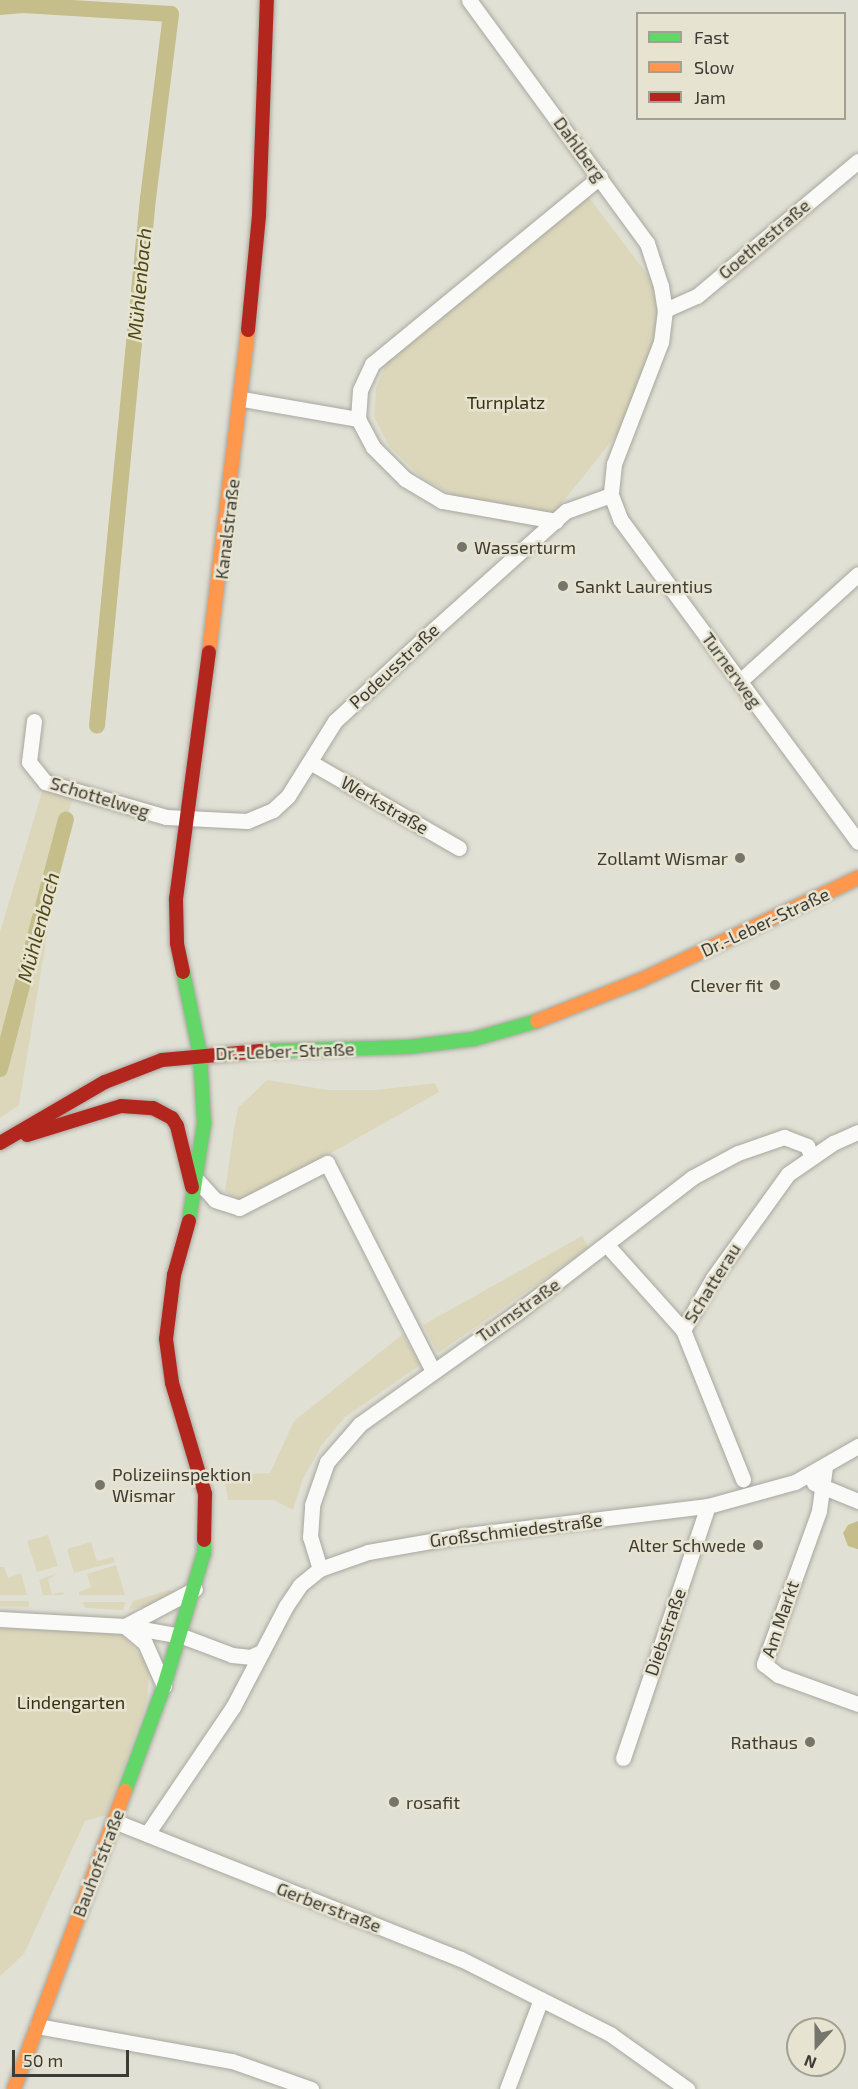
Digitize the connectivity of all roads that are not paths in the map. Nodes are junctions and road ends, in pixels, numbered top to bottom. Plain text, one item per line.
1 (267, 0) edge
2 (469, 0) edge
3 (858, 161) edge
4 (600, 177) junction
5 (665, 310) junction
6 (242, 399) junction
7 (358, 419) junction
8 (611, 495) junction
9 (556, 521) junction
10 (858, 574) edge
11 (740, 681) junction
12 (33, 721) dead end
13 (310, 762) junction
14 (187, 818) junction
15 (858, 842) edge
16 (459, 848) dead end
17 (858, 878) edge
18 (200, 1054) junction
19 (858, 1132) edge
20 (1, 1143) edge
21 (812, 1157) junction
22 (198, 1181) junction
23 (195, 1200) junction
24 (607, 1245) junction
25 (683, 1330) junction
26 (432, 1370) junction
27 (858, 1446) edge
28 (820, 1475) junction
29 (742, 1479) dead end
30 (856, 1500) edge
31 (708, 1506) junction
32 (819, 1511) junction
33 (320, 1569) junction
34 (195, 1589) junction
35 (0, 1619) edge
36 (125, 1626) junction
37 (182, 1636) junction
38 (261, 1653) junction
39 (164, 1686) junction
40 (858, 1704) edge
41 (623, 1758) dead end
42 (114, 1821) junction
43 (147, 1834) junction
44 (541, 1999) junction
45 (37, 2026) junction
46 (14, 2089) edge
47 (311, 2089) edge
48 (507, 2089) edge
49 (687, 2089) edge

1 - 6 street, Kanalstraße
2 - 4 street, Dahlberg
3 - 5 street, Goethestraße
4 - 5 street, Dahlberg
4 - 7 street
5 - 8 street
6 - 7 street
6 - 14 street, Kanalstraße
7 - 9 street
8 - 9 street, Podeusstraße
8 - 11 street, Turnerweg
9 - 13 street, Podeusstraße
10 - 11 street
11 - 15 street, Turnerweg
12 - 14 street, Schottelweg
13 - 14 street, Podeusstraße
13 - 16 street, Werkstraße
14 - 18 street, Kanalstraße
17 - 18 street, Dr.-Leber-Straße
18 - 20 street
18 - 22 street, Dr.-Leber-Straße
19 - 21 street, Schatterau
20 - 23 street
21 - 24 street, Turmstraße
21 - 25 street, Schatterau
22 - 23 street, Dr.-Leber-Straße
22 - 26 street
23 - 34 street, Dr.-Leber-Straße
24 - 25 street
24 - 26 street, Turmstraße
25 - 29 street, Schatterau
26 - 33 street, Turmstraße
27 - 28 street
28 - 30 street
28 - 31 street, Großschmiedestraße
28 - 32 street
30 - 32 street
31 - 33 street, Großschmiedestraße
31 - 41 street, Diebstraße
32 - 40 street, Am Markt
33 - 38 street, Großschmiedestraße
34 - 36 street
34 - 37 street, Dr.-Leber-Straße
35 - 36 street
36 - 37 street
36 - 39 street
37 - 38 street
37 - 39 street, Bauhofstraße
38 - 43 street, Bauhofstraße
39 - 42 street, Bauhofstraße
42 - 43 street, Gerberstraße
42 - 45 street, Bauhofstraße
43 - 44 street, Gerberstraße
44 - 48 street
44 - 49 street, Gerberstraße
45 - 46 street, Bauhofstraße
45 - 47 street

